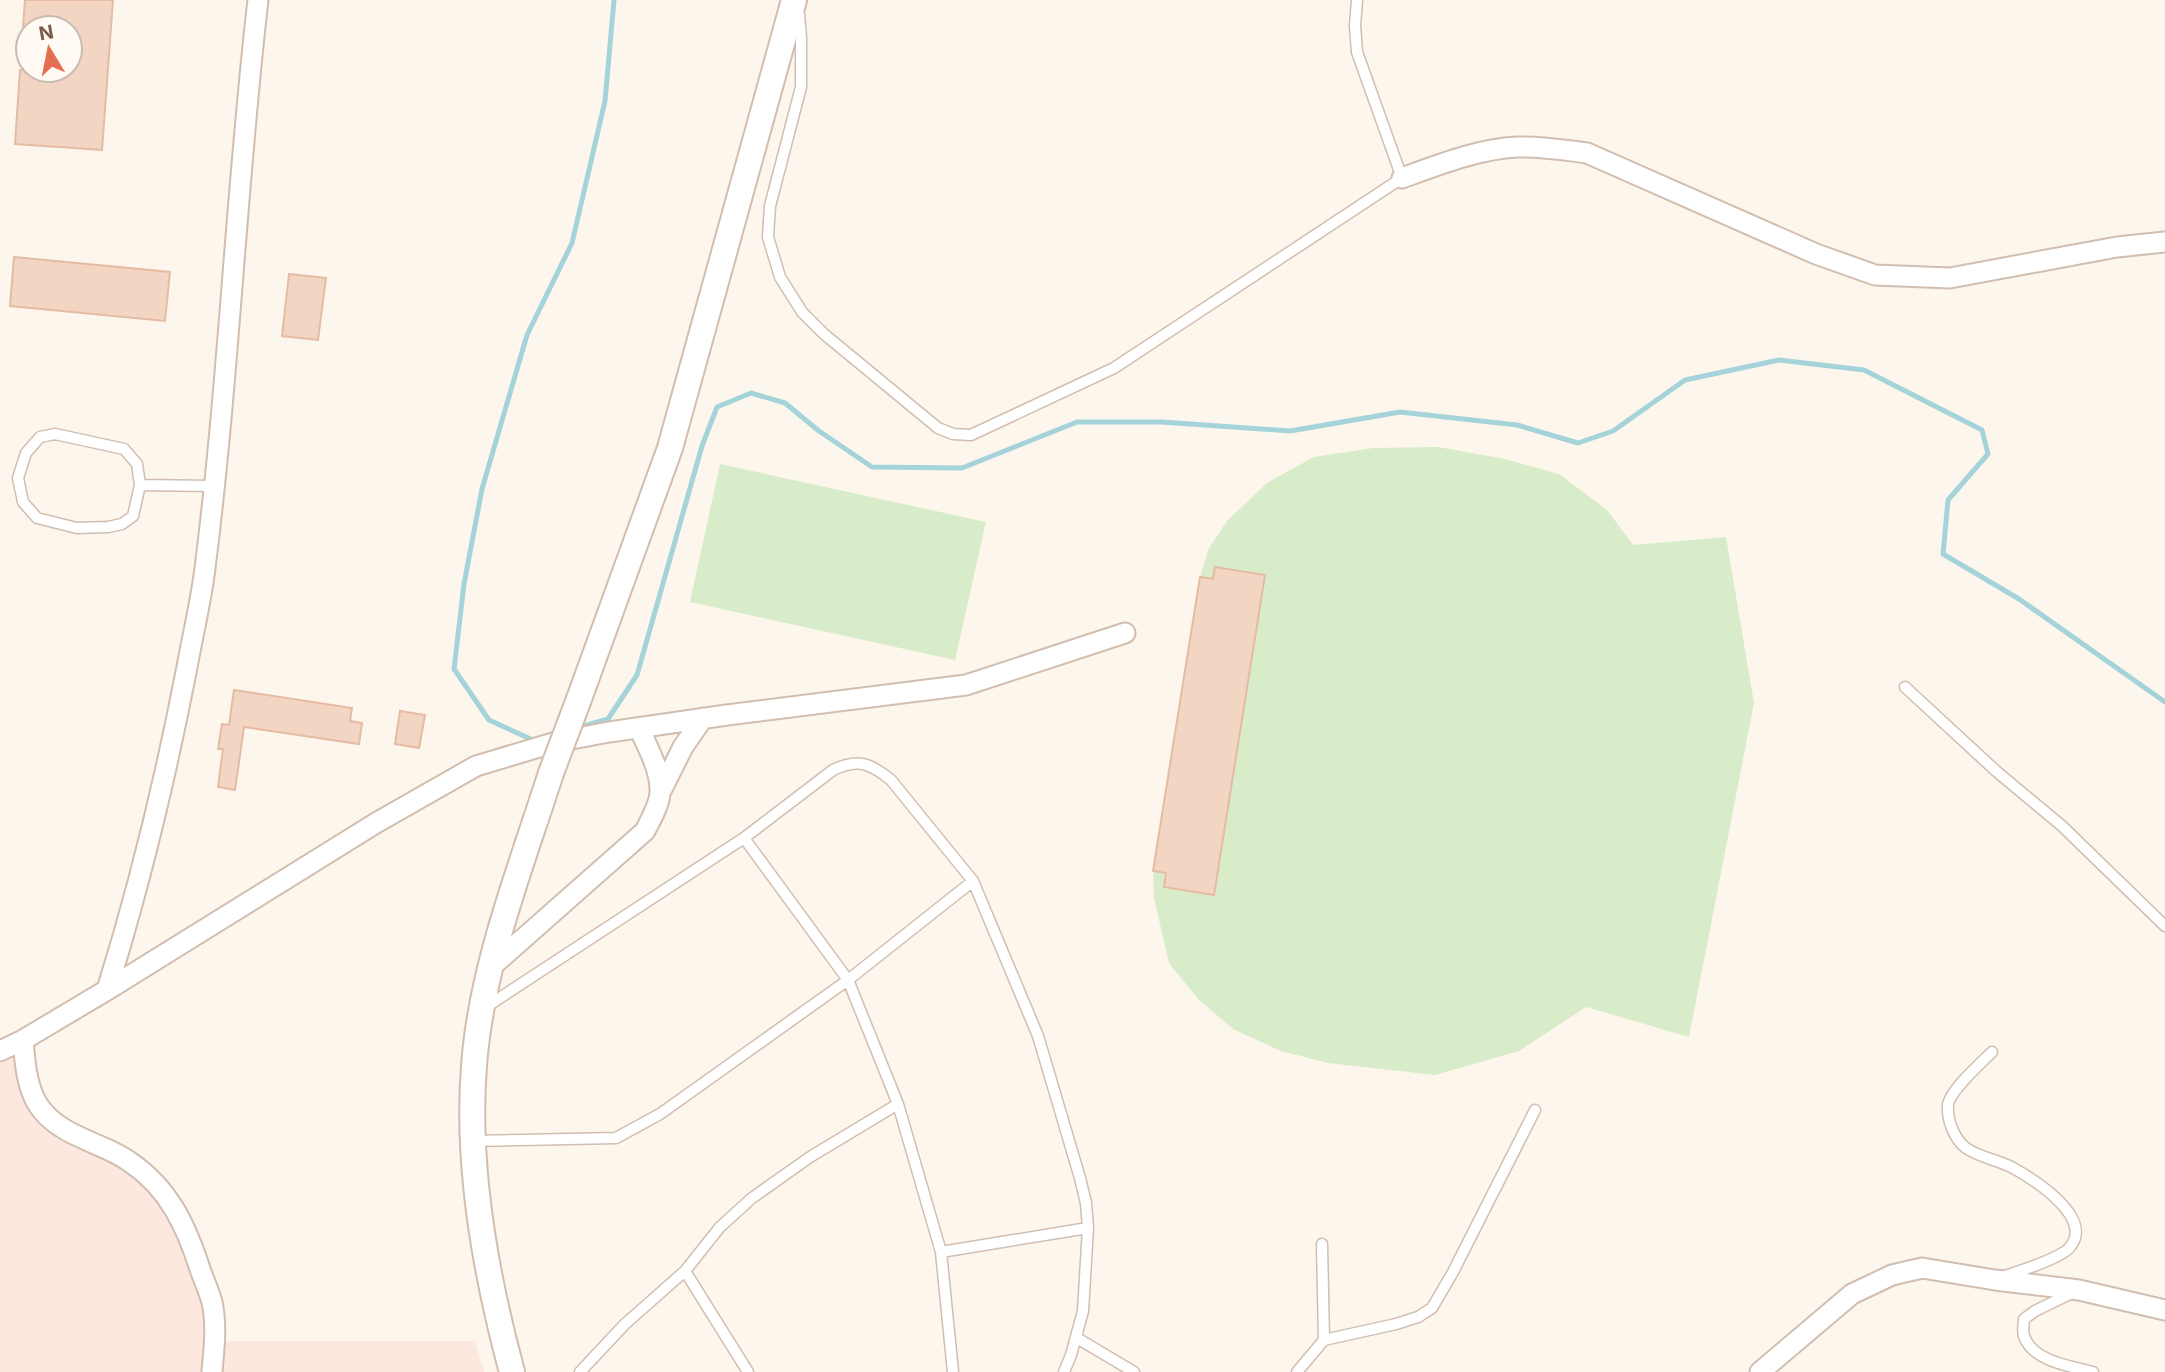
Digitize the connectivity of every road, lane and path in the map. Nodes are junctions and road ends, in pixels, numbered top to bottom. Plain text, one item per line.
1 (258, 0) edge
2 (795, 0) edge
3 (1357, 0) edge
4 (1402, 178) junction
5 (2165, 242) edge
6 (140, 485) junction
7 (213, 486) junction
8 (1125, 633) dead end
9 (1905, 687) dead end
10 (703, 718) junction
11 (639, 728) junction
12 (660, 794) junction
13 (744, 838) junction
14 (974, 881) junction
15 (2165, 926) edge
16 (491, 967) junction
17 (848, 981) junction
18 (107, 990) junction
19 (482, 1010) junction
20 (23, 1040) junction
21 (0, 1051) edge
22 (1992, 1052) dead end
23 (898, 1104) junction
24 (1535, 1110) dead end
25 (474, 1141) junction
26 (1088, 1228) junction
27 (1322, 1244) dead end
28 (941, 1252) junction
29 (685, 1271) junction
30 (1996, 1280) junction
31 (2079, 1290) junction
32 (2165, 1310) edge
33 (1077, 1338) junction
34 (1324, 1340) junction
35 (212, 1372) edge
36 (512, 1372) edge
37 (580, 1372) edge
38 (748, 1372) edge
39 (953, 1372) edge
40 (1064, 1372) edge
41 (1134, 1372) edge
42 (1297, 1372) edge
43 (1759, 1372) edge
44 (2093, 1372) edge

1 - 7 street
2 - 4 lane
2 - 16 street, bridge
3 - 4 lane
4 - 5 street
6 - 6 lane
6 - 7 lane
7 - 18 street
8 - 10 street
9 - 15 lane
10 - 11 street
10 - 12 street
11 - 12 street
11 - 18 street
12 - 16 street
13 - 14 lane
13 - 17 lane
13 - 19 lane
14 - 17 lane
14 - 26 lane
16 - 19 street
17 - 23 lane
17 - 25 lane
18 - 20 street
19 - 25 street
20 - 21 street
20 - 35 street
22 - 30 lane
23 - 28 lane
23 - 29 lane
24 - 34 lane
25 - 36 street
26 - 28 lane
26 - 33 lane
27 - 34 lane
28 - 39 lane
29 - 37 lane
29 - 38 lane
30 - 31 street
30 - 43 street
31 - 32 street
31 - 44 lane
33 - 40 lane
33 - 41 lane
34 - 42 lane

